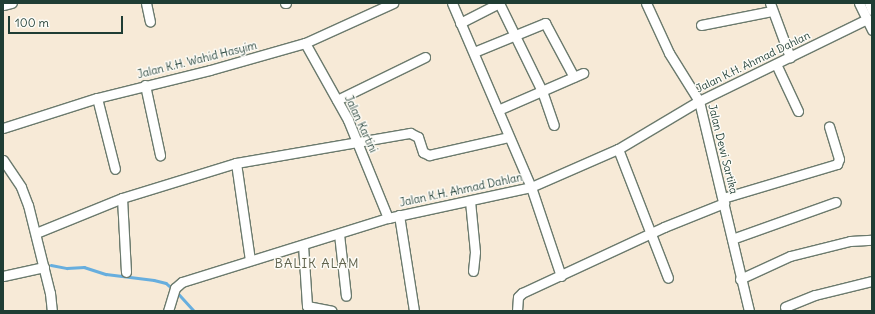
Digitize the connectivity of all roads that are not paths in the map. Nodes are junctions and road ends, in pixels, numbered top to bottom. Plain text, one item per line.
1 (12, 3) edge
2 (146, 3) edge
3 (393, 3) edge
4 (452, 3) edge
5 (499, 3) edge
6 (646, 3) edge
7 (860, 3) edge
8 (869, 3) edge
9 (3, 5) edge
10 (771, 7) edge
11 (872, 10) edge
12 (867, 19) junction
13 (150, 22) dead end
14 (460, 23) junction
15 (701, 25) dead end
16 (872, 30) edge
17 (514, 35) junction
18 (305, 43) junction
19 (474, 52) junction
20 (425, 57) dead end
21 (790, 57) junction
22 (776, 64) junction
23 (583, 73) dead end
24 (574, 77) junction
25 (145, 85) junction
26 (542, 91) junction
27 (97, 98) junction
28 (337, 100) junction
29 (700, 101) junction
30 (498, 110) junction
31 (798, 111) dead end
32 (554, 124) dead end
33 (829, 127) dead end
34 (3, 128) edge
35 (508, 137) junction
36 (356, 141) junction
37 (618, 149) junction
38 (160, 155) dead end
39 (3, 160) edge
40 (236, 163) junction
41 (115, 169) dead end
42 (531, 187) junction
43 (122, 198) junction
44 (470, 201) junction
45 (724, 201) junction
46 (836, 202) dead end
47 (399, 215) junction
48 (388, 218) junction
49 (36, 233) junction
50 (652, 233) junction
51 (339, 234) junction
52 (732, 239) junction
53 (872, 240) edge
54 (303, 245) junction
55 (250, 260) junction
56 (44, 267) junction
57 (473, 270) dead end
58 (126, 272) dead end
59 (3, 276) edge
60 (561, 276) junction
61 (668, 278) dead end
62 (740, 279) junction
63 (872, 281) edge
64 (346, 296) dead end
65 (785, 307) dead end
66 (307, 309) edge
67 (52, 311) edge
68 (168, 311) edge
69 (332, 311) edge
70 (414, 311) edge
71 (517, 311) edge
72 (749, 311) edge

1 - 9 street
2 - 13 street
3 - 18 street, Jalan K.H. Wahid Hasyim
4 - 14 street
5 - 14 street
5 - 17 street
6 - 29 street, Jalan Dewi Sartika
7 - 12 street
8 - 11 street
10 - 15 street
10 - 21 street
12 - 16 street
12 - 21 street, Jalan K.H. Ahmad Dahlan
14 - 19 street
17 - 19 street
17 - 24 street
17 - 26 street
18 - 25 street, Jalan K.H. Wahid Hasyim
18 - 28 street, Jalan Kartini
19 - 30 street
20 - 28 street
21 - 22 street, Jalan K.H. Ahmad Dahlan
22 - 29 street, Jalan K.H. Ahmad Dahlan
22 - 31 street
23 - 24 street
24 - 26 street
25 - 27 street, Jalan K.H. Wahid Hasyim
25 - 38 street
26 - 30 street
26 - 32 street
27 - 34 street, Jalan K.H. Wahid Hasyim
27 - 41 street
28 - 36 street, Jalan Kartini
29 - 37 street, Jalan K.H. Ahmad Dahlan
29 - 45 street, Jalan Dewi Sartika
30 - 35 street
33 - 45 street
35 - 36 street
35 - 42 street
36 - 40 street
36 - 48 street, Jalan Kartini
37 - 42 street, Jalan K.H. Ahmad Dahlan
37 - 50 street
39 - 49 street
40 - 43 street
40 - 55 street
42 - 44 street, Jalan K.H. Ahmad Dahlan
42 - 60 street
43 - 49 street
43 - 58 street
44 - 47 street, Jalan K.H. Ahmad Dahlan
44 - 57 street
45 - 50 street
45 - 52 street, Jalan Dewi Sartika
46 - 52 street
47 - 48 street, Jalan K.H. Ahmad Dahlan
47 - 70 street
48 - 51 street, Jalan K.H. Ahmad Dahlan
49 - 56 street
50 - 60 street
50 - 61 street
51 - 54 street, Jalan K.H. Ahmad Dahlan
51 - 64 street
52 - 62 street, Jalan Dewi Sartika
53 - 62 street
54 - 55 street, Jalan K.H. Ahmad Dahlan
54 - 66 street
55 - 68 street, Jalan K.H. Ahmad Dahlan
56 - 59 street
56 - 67 street
60 - 71 street
62 - 72 street, Jalan Dewi Sartika
63 - 65 street
66 - 69 street

